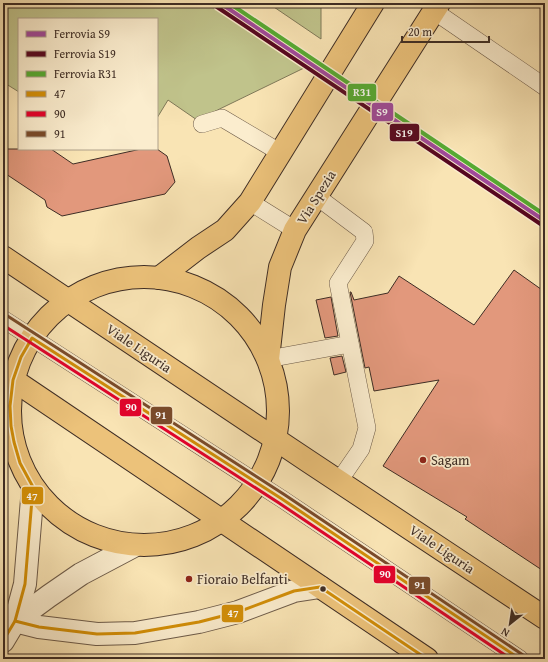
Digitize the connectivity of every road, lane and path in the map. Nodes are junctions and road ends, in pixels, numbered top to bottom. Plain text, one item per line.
1 (373, 3) edge
2 (436, 7) edge
3 (545, 87) edge
4 (202, 124) dead end
5 (280, 153) junction
6 (316, 196) junction
7 (250, 202) junction
8 (295, 230) junction
9 (3, 256) edge
10 (159, 278) junction
11 (69, 300) junction
12 (3, 319) edge
13 (32, 338) junction
14 (350, 344) junction
15 (268, 359) junction
16 (8, 377) edge
17 (276, 439) junction
18 (340, 481) junction
19 (258, 483) junction
20 (33, 487) junction
21 (222, 521) junction
22 (134, 546) junction
23 (320, 586) junction
24 (545, 618) edge
25 (16, 621) junction
26 (3, 641) edge
27 (427, 659) edge
28 (520, 659) edge

1 - 5 main road
2 - 3 lane
2 - 6 main road, Via Spezia
4 - 5 lane
5 - 7 main road
6 - 8 main road, Via Spezia
6 - 14 lane
7 - 8 lane, Via Spezia
7 - 10 main road
8 - 15 main road
9 - 11 main road, Viale Liguria
10 - 11 main road
10 - 15 main road
11 - 13 main road
11 - 17 main road, Viale Liguria
12 - 13 lane
13 - 16 main road
13 - 19 lane
14 - 15 lane
14 - 18 lane
15 - 17 main road
16 - 20 main road
16 - 21 main road
17 - 18 main road, Viale Liguria
17 - 19 main road
18 - 24 main road, Viale Liguria
19 - 21 main road
19 - 28 lane
20 - 22 main road
20 - 25 street
21 - 22 main road
21 - 23 main road
22 - 25 street
23 - 25 street
23 - 27 main road
25 - 26 street

